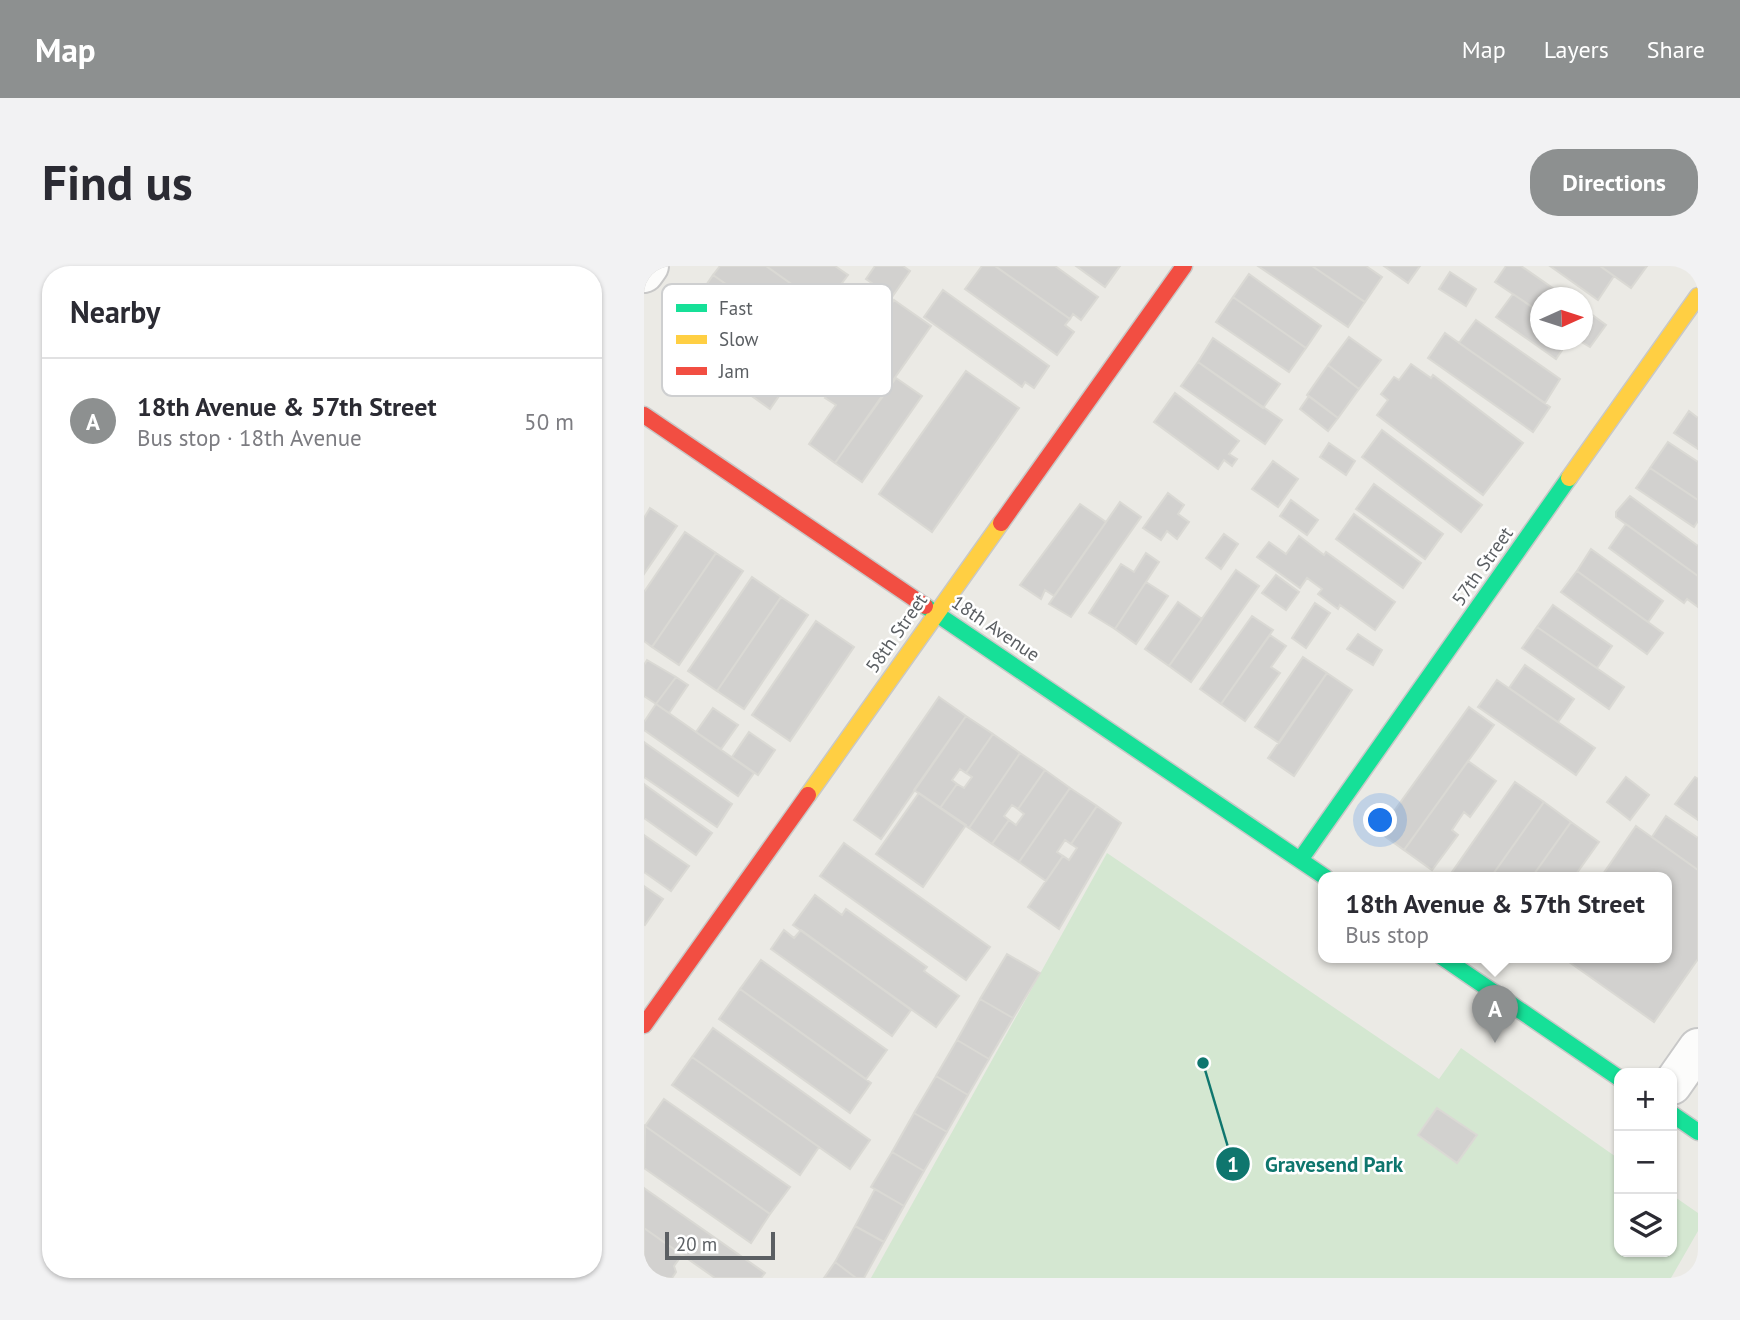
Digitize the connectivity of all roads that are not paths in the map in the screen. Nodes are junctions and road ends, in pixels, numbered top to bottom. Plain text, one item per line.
1 (649, 266) edge
2 (1184, 266) edge
3 (644, 273) edge
4 (1698, 296) edge
5 (644, 415) edge
6 (936, 613) junction
7 (1300, 860) junction
8 (1318, 872) edge
9 (1451, 963) edge
10 (644, 1025) edge
11 (1698, 1048) edge
12 (1614, 1075) edge
13 (1677, 1078) edge
14 (1677, 1117) edge
15 (1698, 1132) edge

1 - 3 street
2 - 6 street, 58th Street
4 - 7 street, 57th Street
5 - 6 street, 18th Avenue
6 - 7 street, 18th Avenue
6 - 10 street, 58th Street
7 - 8 street, 18th Avenue
9 - 12 street
11 - 13 street
14 - 15 street

